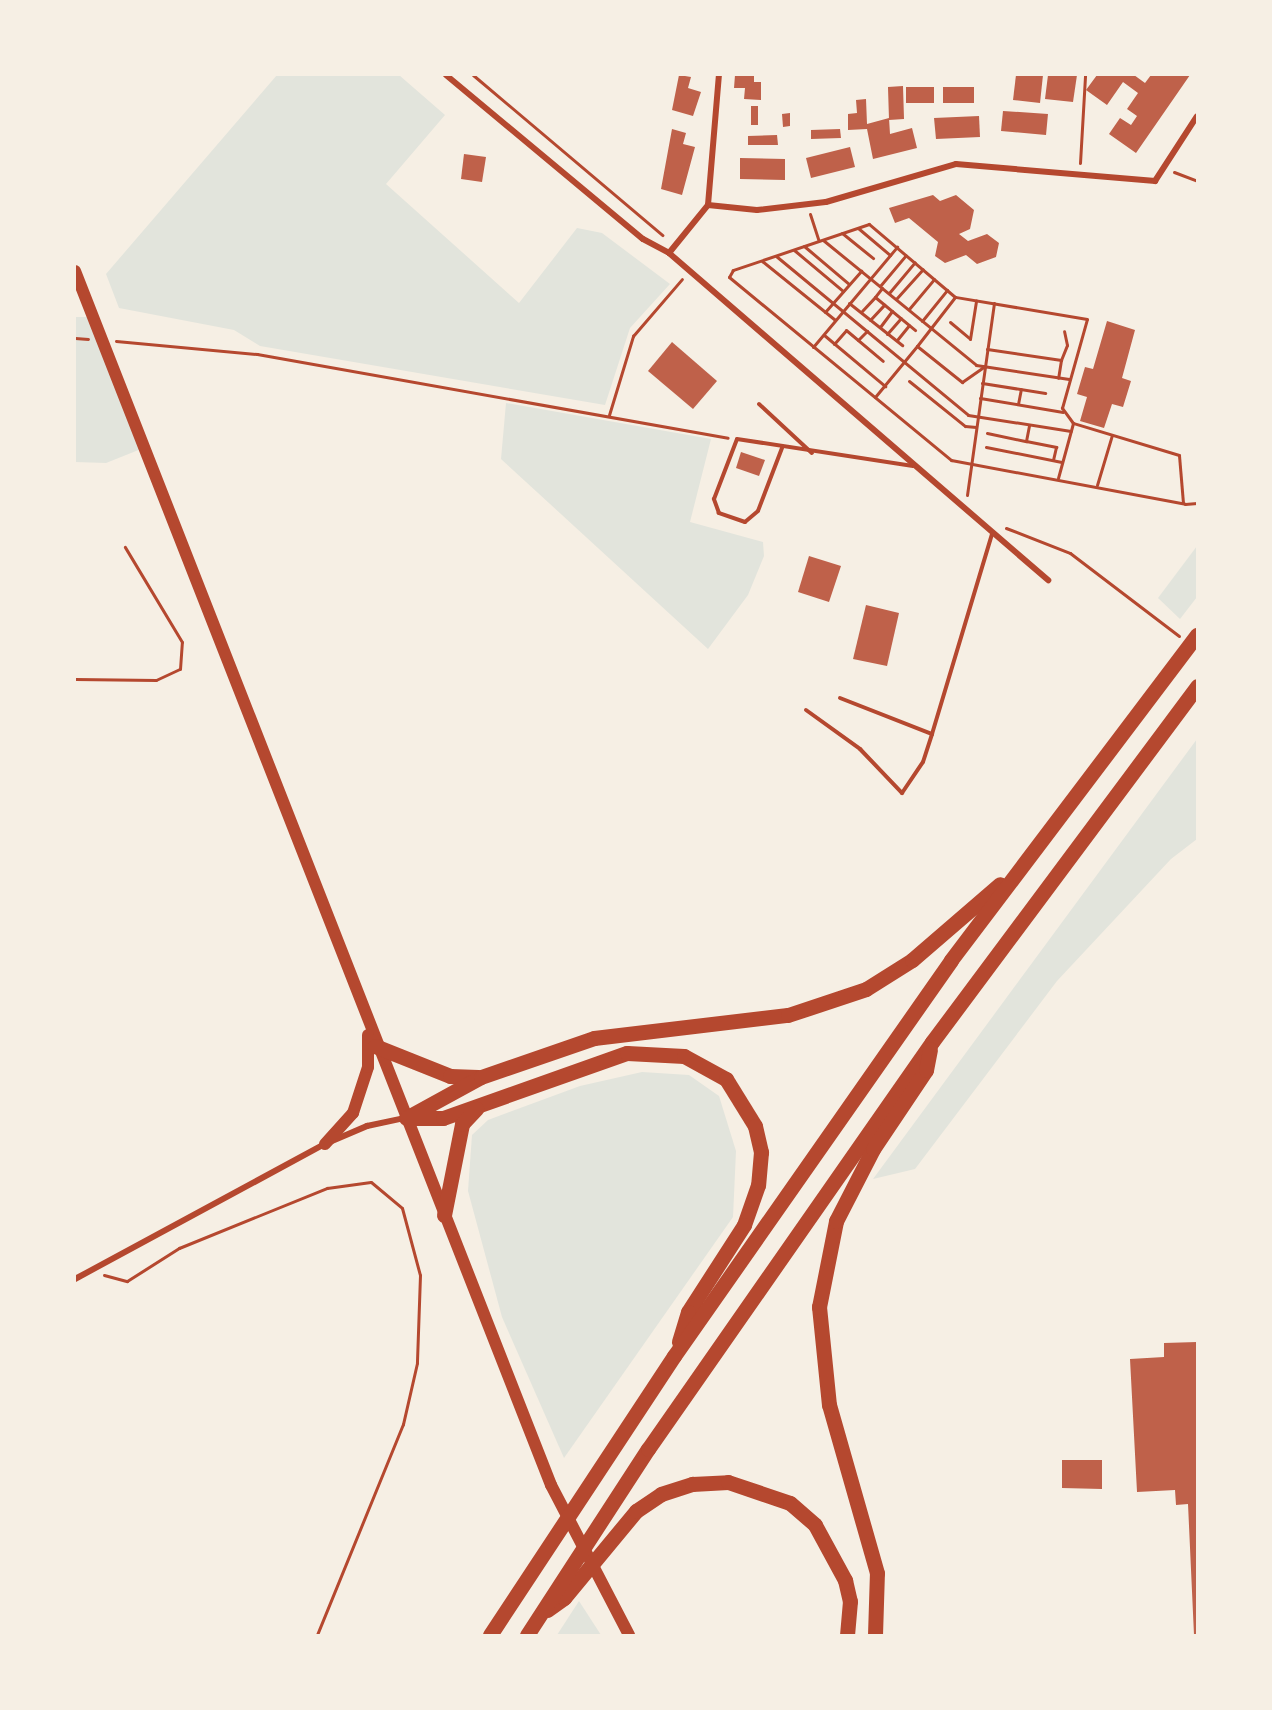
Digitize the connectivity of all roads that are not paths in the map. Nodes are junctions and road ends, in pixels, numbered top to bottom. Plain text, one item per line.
1 (446, 75) edge
2 (719, 75) edge
3 (1197, 116) edge
4 (708, 205) junction
5 (669, 253) junction
6 (75, 271) edge
7 (759, 404) dead end
8 (782, 448) junction
9 (812, 454) junction
10 (913, 466) junction
11 (992, 534) junction
12 (1048, 580) dead end
13 (1192, 639) edge
14 (1197, 686) edge
15 (840, 698) dead end
16 (806, 710) dead end
17 (932, 734) junction
18 (1024, 863) junction
19 (369, 1030) junction
20 (932, 1042) junction
21 (375, 1046) junction
22 (481, 1077) junction
23 (478, 1107) junction
24 (406, 1118) junction
25 (325, 1144) junction
26 (444, 1215) junction
27 (75, 1279) edge
28 (674, 1356) junction
29 (540, 1615) junction
30 (490, 1635) edge
31 (527, 1635) edge
32 (629, 1635) edge
33 (847, 1635) edge
34 (875, 1635) edge

1 - 5 street
2 - 4 street
3 - 4 street
4 - 5 street
5 - 10 street
6 - 19 main road
7 - 9 lane
8 - 8 lane
8 - 9 lane
9 - 10 lane
10 - 11 street
11 - 12 street
11 - 17 lane
13 - 18 highway
14 - 20 highway
15 - 17 lane
16 - 17 lane
18 - 22 highway
18 - 28 highway
19 - 21 main road
19 - 25 main road
20 - 29 highway
20 - 34 highway
21 - 22 highway
21 - 24 main road
22 - 24 highway
23 - 24 highway
23 - 26 highway
23 - 28 highway
24 - 25 street
24 - 26 main road
25 - 27 street
26 - 32 main road
28 - 30 highway
29 - 31 highway
29 - 33 highway

